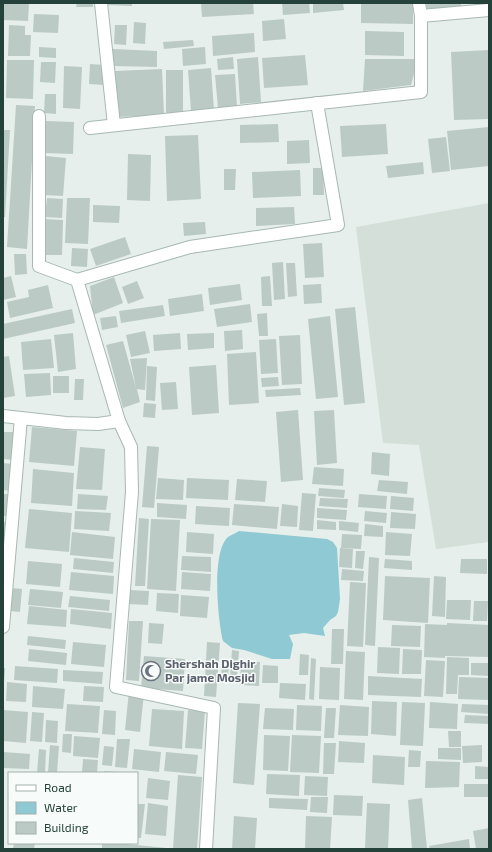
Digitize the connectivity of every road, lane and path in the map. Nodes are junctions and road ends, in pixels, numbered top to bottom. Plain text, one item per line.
1 (101, 3) edge
2 (419, 3) edge
3 (489, 10) edge
4 (421, 16) junction
5 (317, 102) junction
6 (39, 116) dead end
7 (114, 125) junction
8 (90, 128) dead end
9 (76, 280) junction
10 (3, 416) edge
11 (21, 418) junction
12 (119, 421) junction
13 (3, 627) edge
14 (206, 849) edge

1 - 7 street
2 - 4 street
3 - 4 street
4 - 5 street
5 - 7 street
5 - 9 street
6 - 9 street
7 - 8 street
9 - 12 street
10 - 11 street
11 - 12 street
11 - 13 street
12 - 14 street

